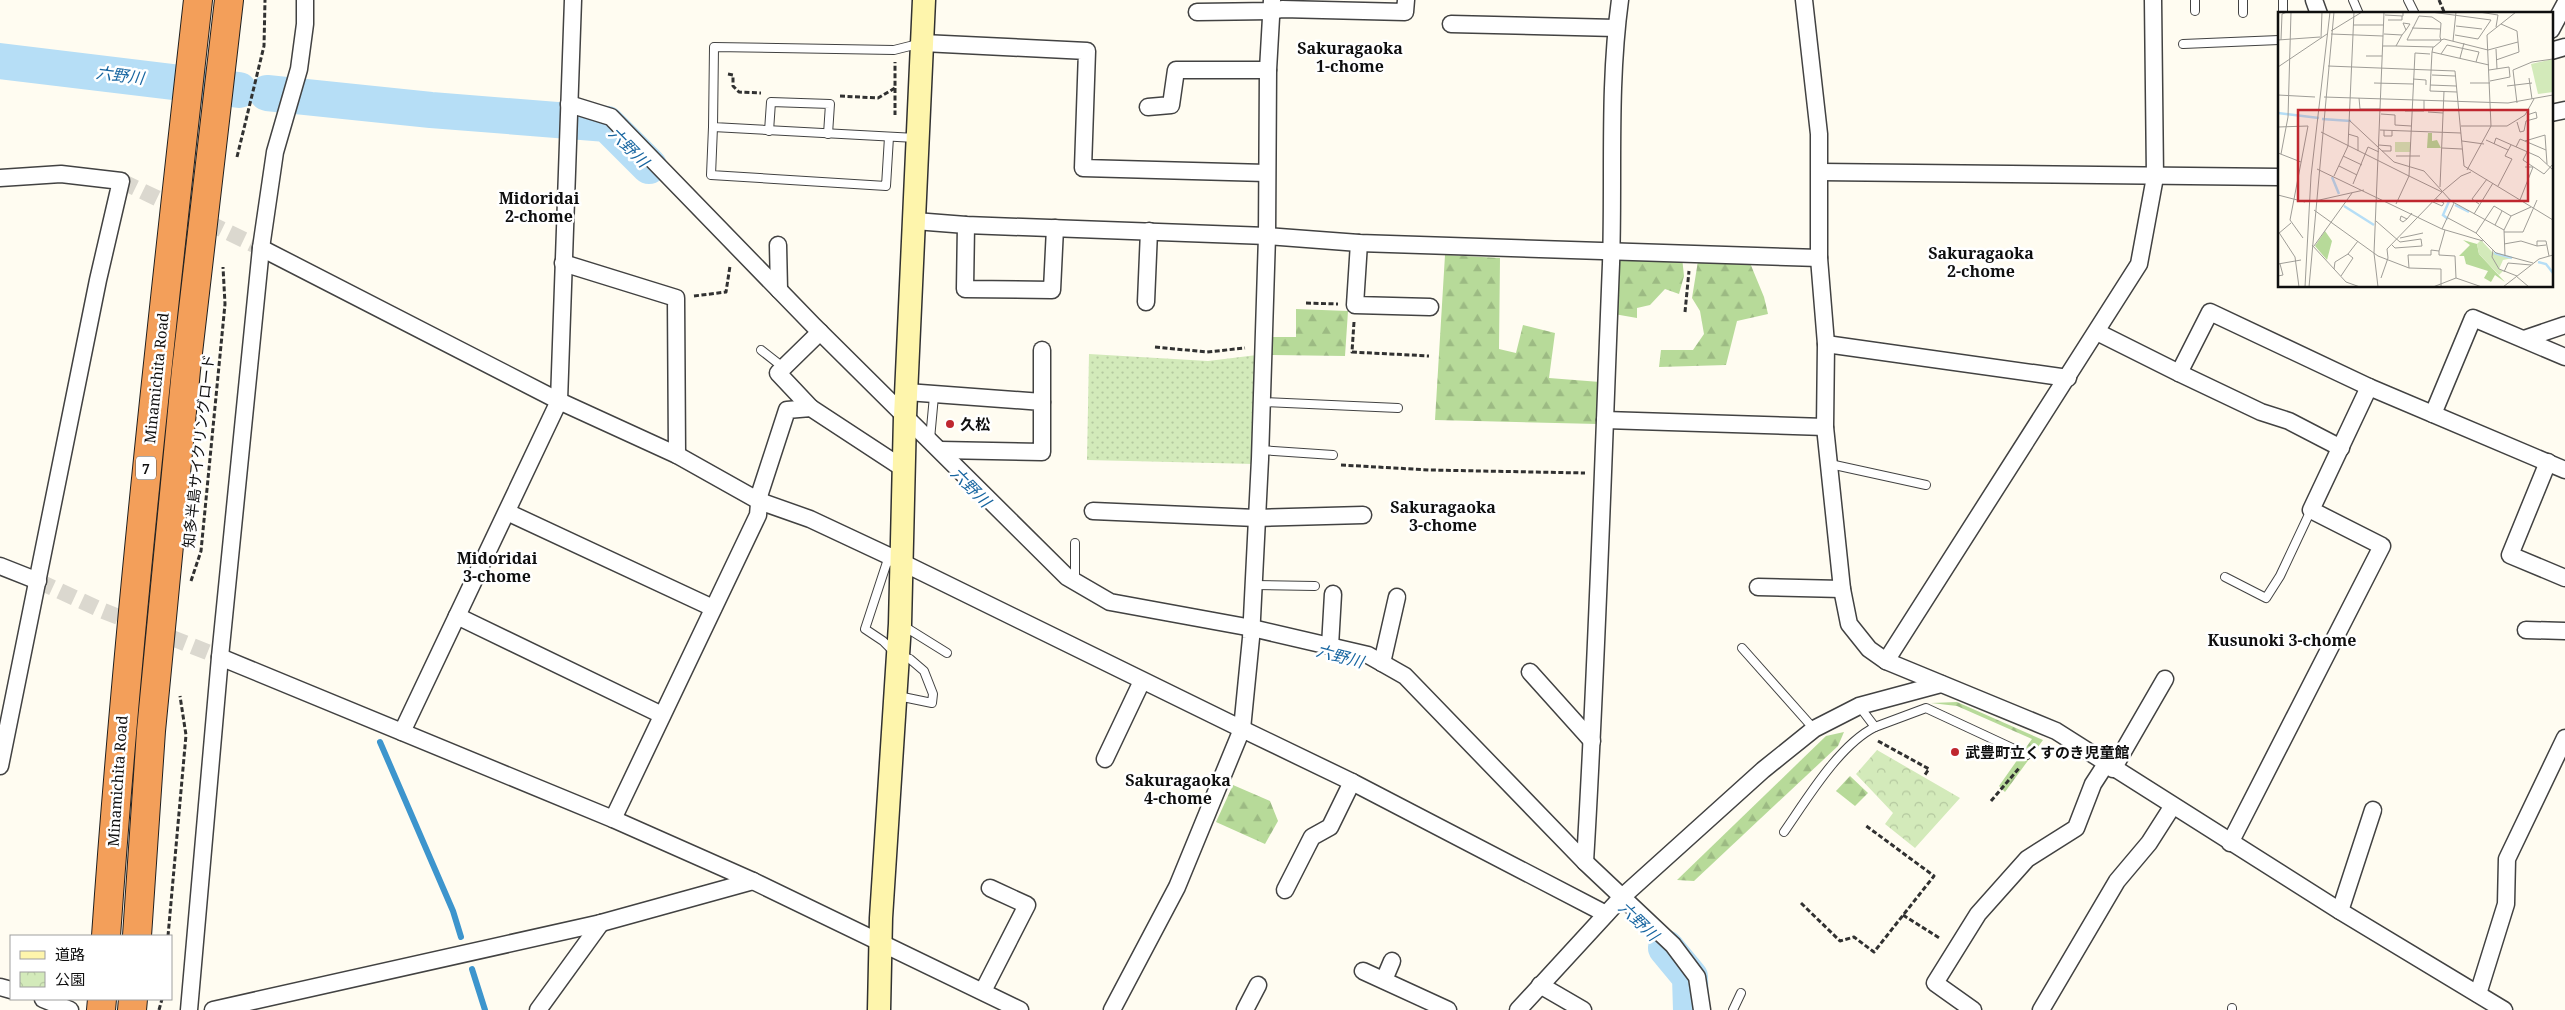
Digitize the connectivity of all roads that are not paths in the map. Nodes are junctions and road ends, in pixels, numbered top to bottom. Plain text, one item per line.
1 (198, 0) edge
2 (229, 0) edge
3 (305, 0) edge
4 (573, 0) edge
5 (924, 0) edge
6 (1406, 0) edge
7 (1620, 0) edge
8 (1804, 0) edge
9 (2153, 0) edge
10 (2195, 0) edge
11 (2243, 0) edge
12 (2314, 0) edge
13 (2353, 0) edge
14 (2408, 0) edge
15 (2565, 4) edge
16 (1272, 6) edge
17 (2195, 11) dead end
18 (1197, 12) dead end
19 (2318, 12) edge
20 (2358, 12) edge
21 (2414, 12) edge
22 (2243, 13) dead end
23 (1450, 24) dead end
24 (1616, 28) junction
25 (2552, 28) edge
26 (2278, 40) edge
27 (923, 43) junction
28 (2183, 44) dead end
29 (2565, 47) edge
30 (2552, 50) edge
31 (1268, 70) junction
32 (568, 105) junction
33 (1148, 107) dead end
34 (2565, 110) edge
35 (2552, 113) edge
36 (713, 127) junction
37 (769, 131) junction
38 (828, 134) junction
39 (889, 137) junction
40 (919, 138) junction
41 (1820, 172) junction
42 (1266, 173) junction
43 (2155, 177) junction
44 (2278, 177) edge
45 (0, 178) edge
46 (916, 221) junction
47 (966, 225) junction
48 (1055, 228) junction
49 (1149, 231) junction
50 (1267, 236) junction
51 (1358, 244) junction
52 (778, 245) dead end
53 (262, 248) junction
54 (1611, 252) junction
55 (1820, 258) junction
56 (563, 263) junction
57 (777, 292) junction
58 (1146, 302) dead end
59 (1430, 307) dead end
60 (2565, 325) edge
61 (2097, 332) junction
62 (817, 336) junction
63 (2524, 340) junction
64 (1826, 344) junction
65 (761, 350) dead end
66 (1042, 350) dead end
67 (2565, 357) edge
68 (784, 368) junction
69 (2180, 373) junction
70 (2068, 378) junction
71 (2369, 387) junction
72 (907, 392) junction
73 (934, 396) junction
74 (559, 401) junction
75 (1042, 402) junction
76 (1262, 402) junction
77 (811, 408) junction
78 (1398, 408) dead end
79 (2433, 414) junction
80 (905, 417) junction
81 (1605, 420) junction
82 (1825, 427) junction
83 (935, 445) junction
84 (2341, 448) junction
85 (1260, 450) junction
86 (677, 455) junction
87 (1333, 455) dead end
88 (2548, 462) junction
89 (1830, 464) junction
90 (904, 470) junction
91 (2565, 470) edge
92 (1926, 485) dead end
93 (759, 501) junction
94 (2311, 510) junction
95 (1093, 511) dead end
96 (507, 512) junction
97 (1363, 515) dead end
98 (1256, 518) junction
99 (1076, 543) dead end
100 (895, 560) junction
101 (0, 566) edge
102 (2225, 577) dead end
103 (2565, 578) edge
104 (38, 581) junction
105 (1076, 582) junction
106 (1253, 586) junction
107 (1316, 586) dead end
108 (1758, 587) dead end
109 (1842, 589) junction
110 (1333, 594) dead end
111 (1397, 597) dead end
112 (713, 608) junction
113 (457, 616) junction
114 (900, 624) junction
115 (2526, 630) dead end
116 (2565, 631) edge
117 (1251, 632) junction
118 (1330, 646) junction
119 (1742, 648) dead end
120 (947, 653) dead end
121 (898, 656) junction
122 (220, 657) junction
123 (1886, 661) junction
124 (1382, 663) junction
125 (1530, 672) dead end
126 (2166, 679) dead end
127 (1142, 681) junction
128 (1941, 684) junction
129 (896, 696) junction
130 (1859, 706) junction
131 (662, 716) junction
132 (1875, 727) junction
133 (1242, 729) junction
134 (1814, 729) junction
135 (402, 732) junction
136 (2565, 738) edge
137 (1592, 741) junction
138 (2027, 756) road end
139 (1105, 759) dead end
140 (0, 766) edge
141 (2110, 766) junction
142 (1352, 782) junction
143 (2172, 807) junction
144 (2373, 810) dead end
145 (613, 819) junction
146 (1784, 832) dead end
147 (2230, 843) junction
148 (1585, 862) junction
149 (753, 881) junction
150 (990, 888) dead end
151 (1285, 890) dead end
152 (1616, 904) junction
153 (2340, 911) junction
154 (601, 923) junction
155 (106, 935) edge
156 (137, 935) edge
157 (881, 943) junction
158 (1392, 961) dead end
159 (1363, 971) dead end
160 (1384, 980) junction
161 (1258, 985) dead end
162 (1540, 985) junction
163 (983, 991) junction
164 (1742, 993) dead end
165 (2478, 994) junction
166 (45, 1000) edge
167 (70, 1010) edge
168 (189, 1010) edge
169 (213, 1010) edge
170 (538, 1010) edge
171 (879, 1010) edge
172 (1020, 1010) edge
173 (1112, 1010) edge
174 (1245, 1010) edge
175 (1448, 1010) edge
176 (1518, 1010) edge
177 (1583, 1010) edge
178 (1702, 1010) edge
179 (1733, 1010) edge
180 (1973, 1010) edge
181 (2041, 1010) edge
182 (2504, 1010) edge

1 - 155 highway, Minamichita Road / 7
2 - 156 highway, Minamichita Road / 7
3 - 53 street
4 - 32 street
5 - 27 street
6 - 16 street
7 - 24 street
8 - 41 street
9 - 43 street
10 - 17 lane
11 - 22 lane
12 - 19 street
13 - 20 lane
14 - 21 lane
15 - 25 street
16 - 18 street
16 - 31 street
23 - 24 street
24 - 54 street
26 - 28 lane
27 - 36 lane
27 - 40 street
27 - 42 street
29 - 30 street
31 - 33 street
31 - 42 street
32 - 56 street
32 - 57 street
34 - 35 street
36 - 37 lane
36 - 39 lane
37 - 38 lane
37 - 38 lane
38 - 39 lane
39 - 40 lane
40 - 46 street
41 - 43 street
41 - 55 street
42 - 50 street
43 - 44 street
43 - 61 street
45 - 104 street
46 - 47 street
46 - 72 street
47 - 48 street
47 - 48 street
48 - 49 street
49 - 50 street
49 - 58 street
50 - 51 street
50 - 76 street
51 - 54 street
51 - 59 street
52 - 57 street
53 - 74 street
53 - 122 street
54 - 55 street
54 - 81 street
55 - 64 street
56 - 74 street
56 - 86 street
57 - 62 street
60 - 63 street
61 - 69 street
61 - 70 street
62 - 68 street
62 - 80 street
63 - 67 street
63 - 79 street
64 - 70 street
64 - 82 street
65 - 68 lane
66 - 75 street
68 - 77 street
69 - 71 street
69 - 84 street
70 - 123 street
71 - 79 street
71 - 84 street
72 - 73 street
72 - 80 street
73 - 75 street
73 - 83 lane
74 - 86 street
74 - 96 street
75 - 83 street
76 - 78 lane
76 - 85 street
77 - 90 street
77 - 93 street
79 - 88 street
80 - 83 street
80 - 90 street
81 - 82 street
81 - 137 street
82 - 89 street
83 - 105 street
84 - 94 street
85 - 87 lane
85 - 98 street
86 - 93 street
88 - 91 street
88 - 103 street
89 - 92 lane
89 - 109 street
90 - 100 street
93 - 100 street
93 - 112 street
94 - 102 lane
94 - 147 street
95 - 98 street
96 - 112 street
96 - 113 street
97 - 98 street
98 - 106 street
99 - 105 lane
100 - 114 street
100 - 121 lane
100 - 127 street
101 - 104 street
104 - 140 street
105 - 117 street
106 - 107 lane
106 - 117 street
108 - 109 street
109 - 123 street
110 - 118 street
111 - 124 street
112 - 131 street
113 - 131 street
113 - 135 street
114 - 120 lane
114 - 121 street
115 - 116 street
117 - 118 street
117 - 133 street
118 - 124 street
119 - 134 lane
121 - 129 street
121 - 129 lane
122 - 135 street
122 - 168 street
123 - 128 street
124 - 148 street
125 - 137 street
126 - 141 street
127 - 133 street
127 - 139 street
128 - 130 street
128 - 141 street
129 - 157 street
130 - 132 lane
130 - 134 street
131 - 145 street
132 - 138 lane
132 - 146 lane
133 - 142 street
133 - 173 street
134 - 152 street
135 - 145 street
136 - 165 street
137 - 148 street
141 - 143 street
141 - 180 street
142 - 151 street
142 - 152 street
143 - 147 street
143 - 181 street
144 - 153 street
145 - 149 street
147 - 153 street
148 - 152 street
149 - 154 street
149 - 157 street
150 - 163 street
152 - 162 street
152 - 178 street
153 - 165 street
154 - 169 street
154 - 170 street
157 - 163 street
157 - 171 street
158 - 160 street
159 - 160 street
160 - 175 street
161 - 174 street
162 - 176 street
162 - 177 street
163 - 172 street
164 - 179 lane
165 - 182 street
166 - 167 street

